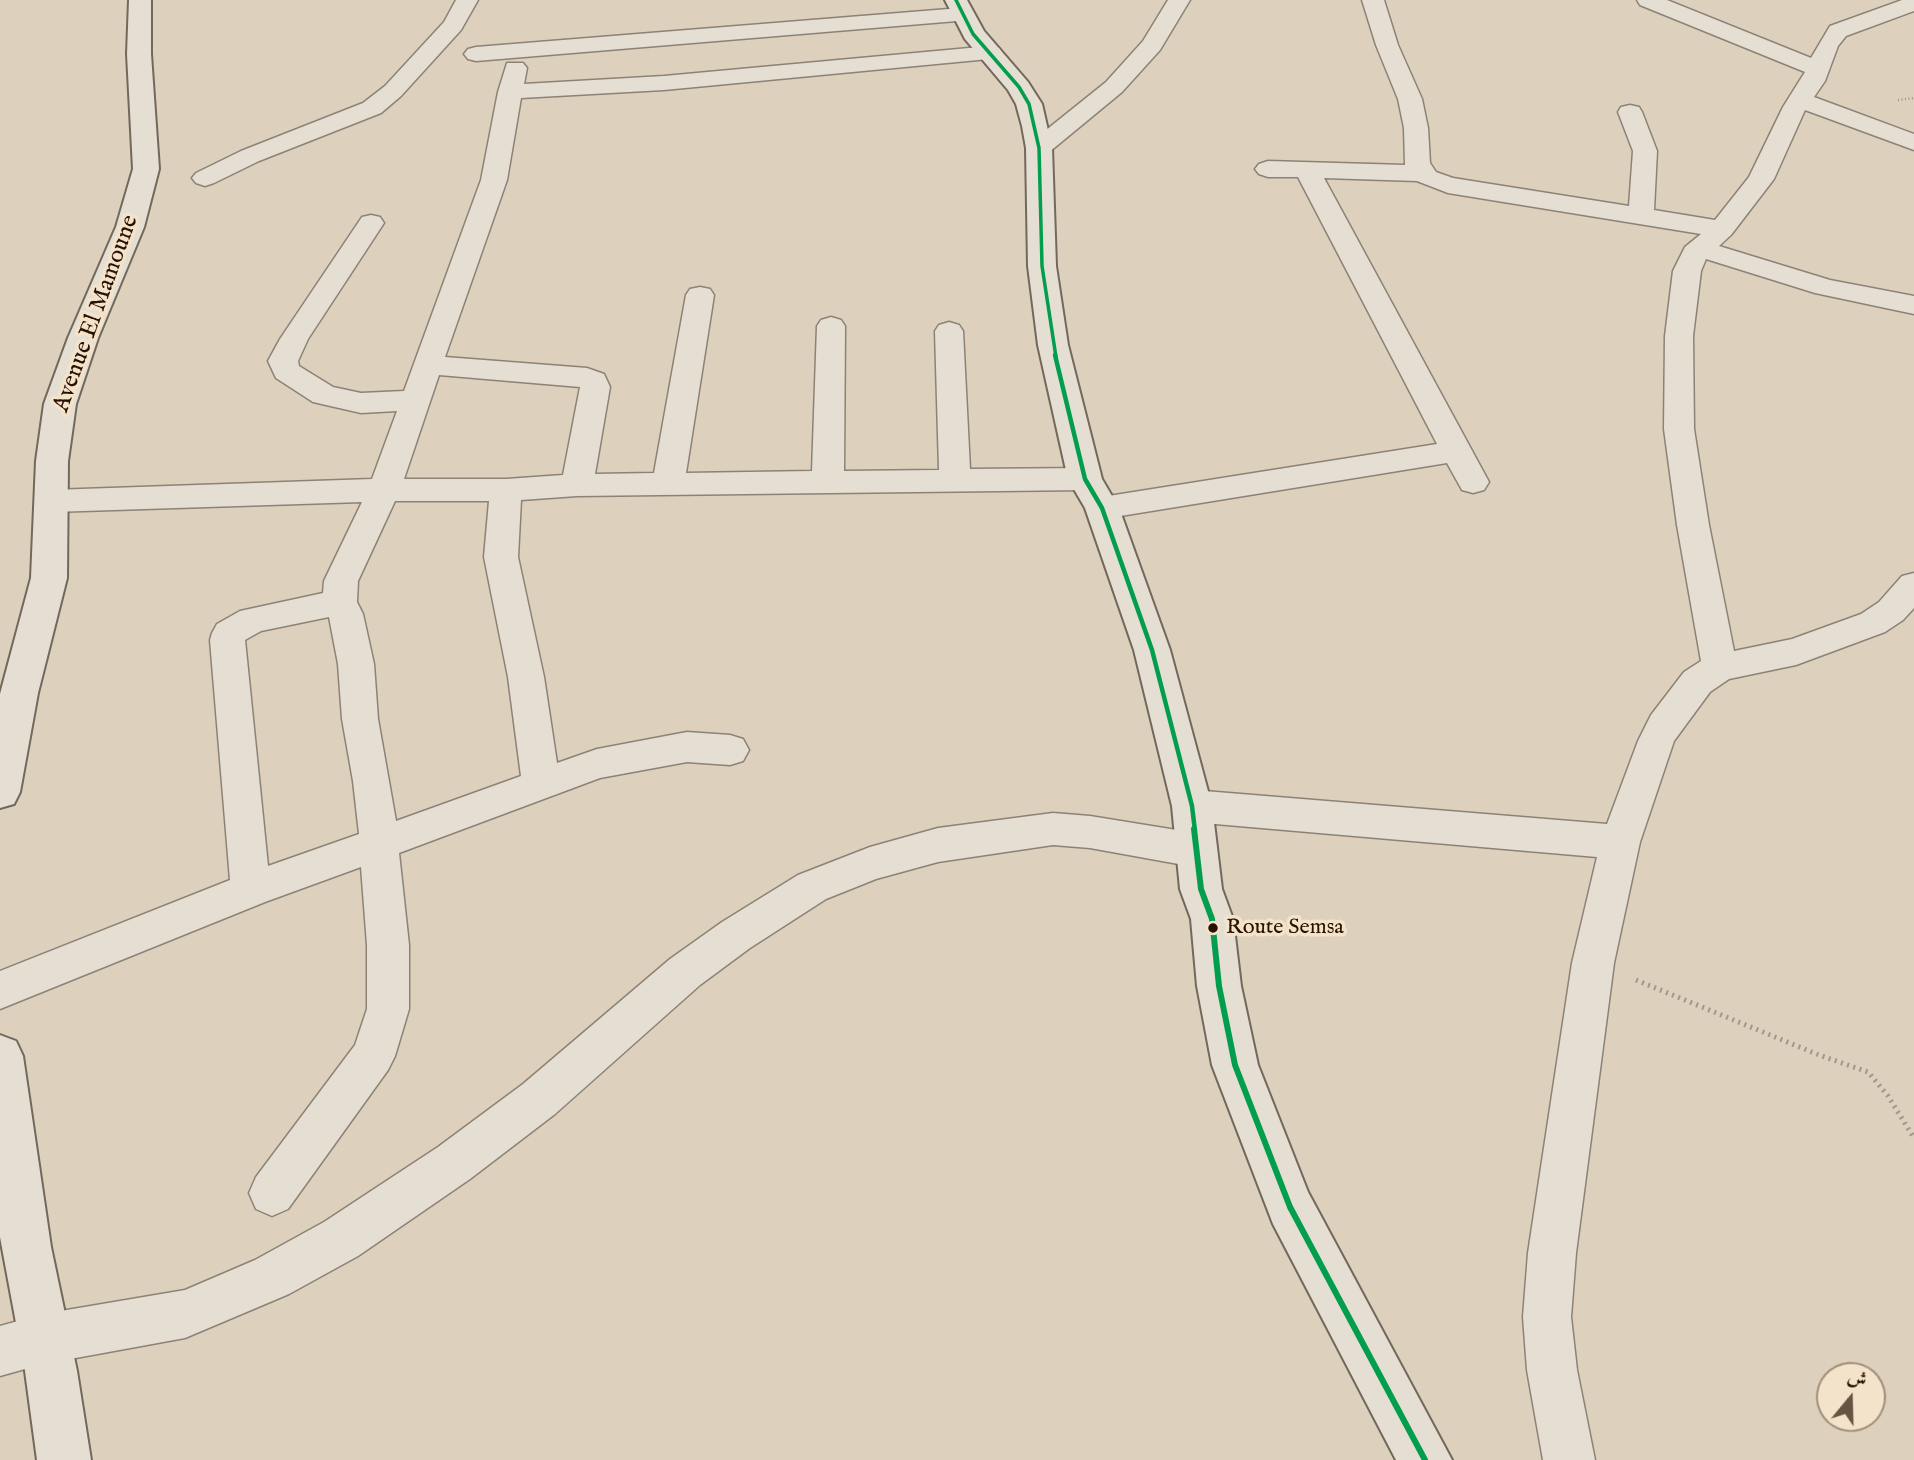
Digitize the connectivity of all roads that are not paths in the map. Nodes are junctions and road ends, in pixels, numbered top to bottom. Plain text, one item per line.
1 (140, 0) edge
2 (467, 0) edge
3 (1179, 0) edge
4 (1373, 0) edge
5 (1648, 0) edge
6 (1914, 1) edge
7 (958, 7) edge
8 (519, 50) junction
9 (992, 53) junction
10 (476, 54) dead end
11 (1817, 69) junction
12 (510, 92) junction
13 (1800, 100) junction
14 (1630, 112) dead end
15 (1914, 143) edge
16 (1039, 148) junction
17 (1268, 169) dead end
18 (1307, 170) junction
19 (1421, 173) junction
20 (205, 178) dead end
21 (1641, 215) junction
22 (371, 223) dead end
23 (1722, 229) junction
24 (1699, 248) junction
25 (700, 295) dead end
26 (1914, 305) edge
27 (831, 326) dead end
28 (949, 331) dead end
29 (428, 365) junction
30 (417, 400) junction
31 (1456, 451) junction
32 (1084, 479) junction
33 (955, 480) junction
34 (828, 482) junction
35 (1473, 482) dead end
36 (577, 485) junction
37 (667, 485) junction
38 (384, 490) junction
39 (506, 490) junction
40 (52, 501) junction
41 (1102, 508) junction
42 (1914, 585) edge
43 (340, 603) junction
44 (1720, 667) junction
45 (730, 750) dead end
46 (541, 786) junction
47 (0, 792) edge
48 (1193, 828) junction
49 (1620, 842) junction
50 (379, 843) junction
51 (251, 890) junction
52 (0, 990) edge
53 (0, 1056) edge
54 (272, 1193) dead end
55 (22, 1345) edge
56 (64, 1460) edge
57 (1425, 1460) edge
58 (1569, 1460) edge

1 - 40 street, Avenue El Mamoune
2 - 20 street
3 - 16 street
4 - 19 street
5 - 11 street
6 - 11 street
7 - 8 street
7 - 9 street
8 - 10 street
8 - 12 street
9 - 12 street
9 - 16 street
11 - 13 street
12 - 29 street
13 - 15 street
13 - 23 street
14 - 21 street
16 - 32 street
17 - 18 street
18 - 19 street
18 - 31 street
19 - 21 street
21 - 23 street
22 - 30 street
23 - 24 street
24 - 26 street
24 - 44 street
25 - 37 street
27 - 34 street
28 - 33 street
29 - 30 street
29 - 36 street
30 - 38 street
31 - 35 street
31 - 41 street
32 - 33 street
32 - 41 street
33 - 34 street
34 - 37 street
36 - 37 street
36 - 39 street
38 - 39 street
38 - 40 street
38 - 43 street
39 - 46 street
40 - 47 street, Avenue El Mamoune
41 - 48 street
42 - 44 street
43 - 50 street
43 - 51 street
44 - 49 street
45 - 46 street
46 - 50 street
48 - 49 street
48 - 55 street
48 - 57 street
49 - 58 street
50 - 51 street
50 - 54 street
51 - 52 street
53 - 55 street
55 - 56 street

